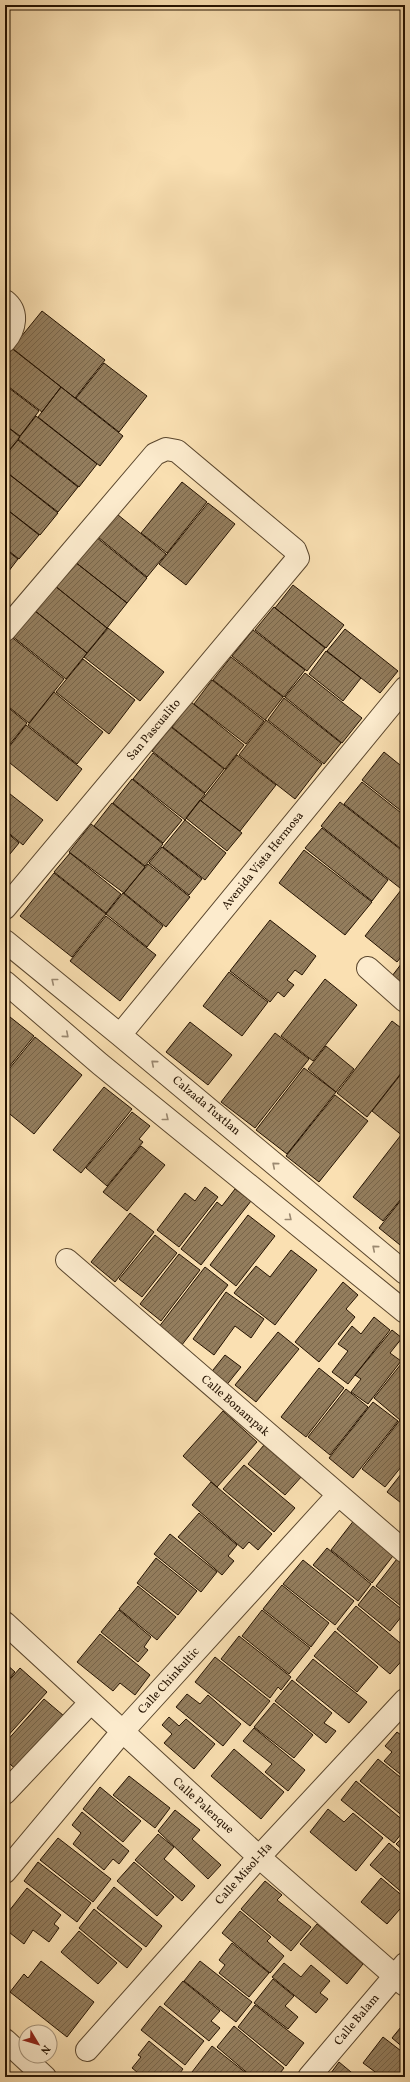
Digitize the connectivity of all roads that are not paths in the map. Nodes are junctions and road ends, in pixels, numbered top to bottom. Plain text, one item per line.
1 (5, 301) edge
2 (5, 341) edge
3 (5, 630) edge
4 (405, 688) edge
5 (5, 908) edge
6 (5, 941) edge
7 (368, 968) dead end
8 (5, 982) edge
9 (405, 1001) edge
10 (120, 1035) junction
11 (67, 1260) dead end
12 (405, 1273) edge
13 (405, 1312) edge
14 (338, 1495) junction
15 (405, 1552) edge
16 (5, 1623) edge
17 (405, 1700) edge
18 (90, 1703) junction
19 (122, 1732) junction
20 (5, 1793) edge
21 (259, 1857) junction
22 (5, 1872) edge
23 (402, 1975) edge
24 (5, 2040) edge
25 (87, 2050) dead end
26 (45, 2077) edge
27 (309, 2077) edge

1 - 2 street
3 - 5 street, San Pascualito
4 - 10 street, Avenida Vista Hermosa
10 -> 6 street, Calzada Tuxtlan
7 - 9 street
8 -> 13 street
12 -> 10 street, Calzada Tuxtlan
11 - 14 street, Calle Bonampak
14 - 15 street, Calle Bonampak
14 - 19 street, Calle Chinkultic
16 - 18 street, Calle Palenque
17 - 21 street, Calle Misol-Ha
18 - 19 street, Calle Palenque
18 - 20 street
19 - 21 street, Calle Palenque
19 - 22 street, Calle Chinkultic
21 - 23 street, Calle Palenque
21 - 25 street, Calle Misol-Ha
23 - 27 street, Calle Balam
24 - 26 street

